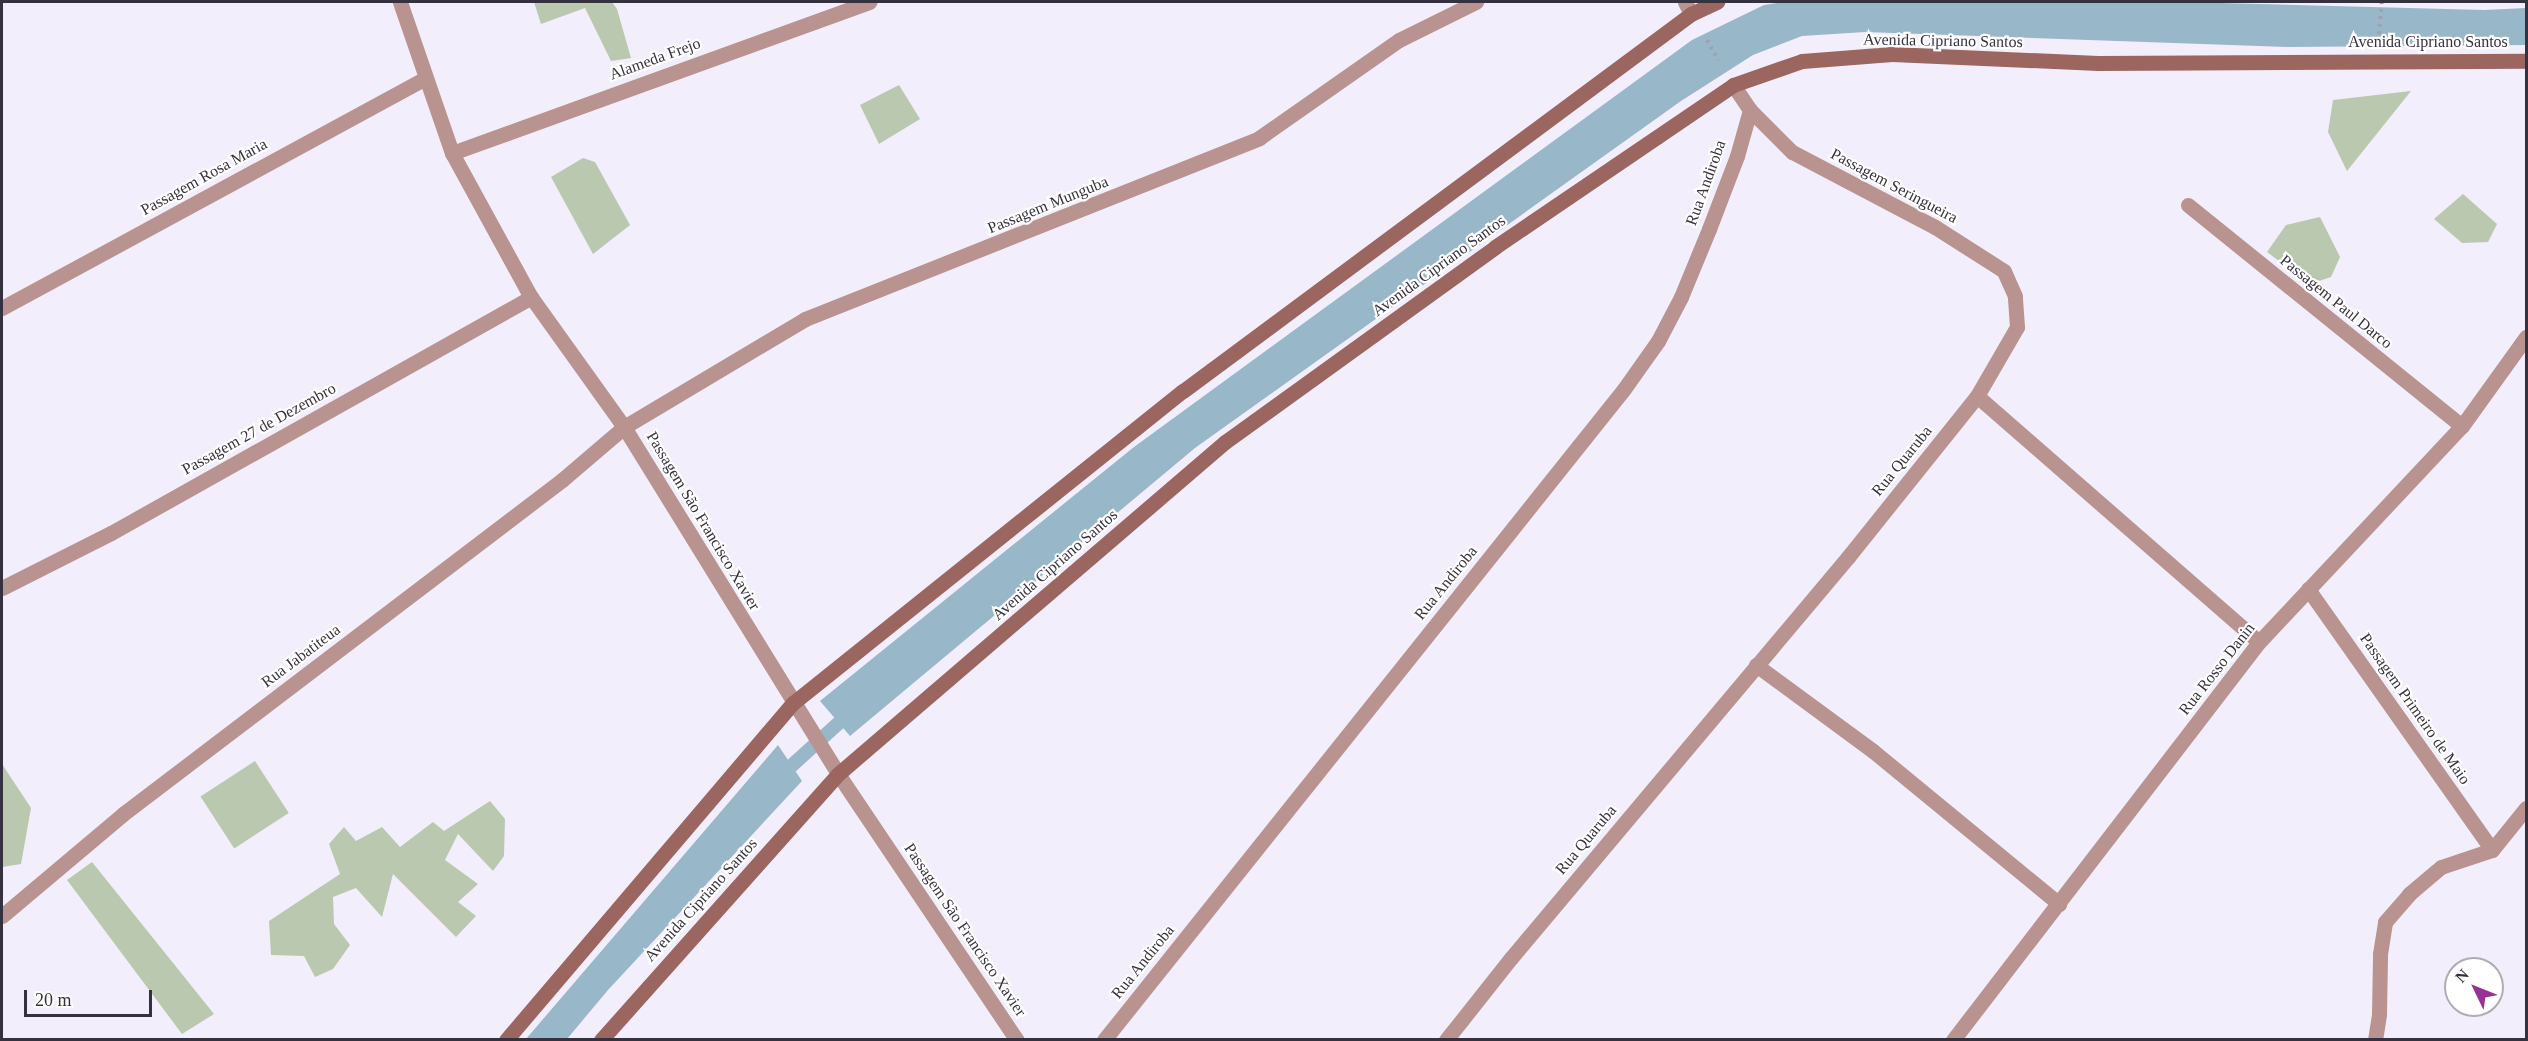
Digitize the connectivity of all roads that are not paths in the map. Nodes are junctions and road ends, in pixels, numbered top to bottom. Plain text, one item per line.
1 (400, 2) edge
2 (870, 2) edge
3 (1476, 2) edge
4 (1717, 2) edge
5 (1688, 8) edge
6 (2526, 61) edge
7 (424, 78) junction
8 (1734, 85) junction
9 (1750, 110) junction
10 (452, 153) junction
11 (2188, 205) dead end
12 (531, 297) junction
13 (2, 308) edge
14 (2017, 327) joint
15 (2526, 337) edge
16 (1977, 396) junction
17 (2462, 426) junction
18 (624, 427) junction
19 (2, 588) edge
20 (2308, 589) junction
21 (2259, 642) junction
22 (1756, 665) junction
23 (793, 703) junction
24 (838, 774) junction
25 (2526, 808) edge
26 (2492, 850) junction
27 (2059, 904) junction
28 (2, 916) edge
29 (506, 1040) edge
30 (601, 1040) edge
31 (1017, 1040) edge
32 (1104, 1040) edge
33 (1446, 1040) edge
34 (1953, 1040) edge
35 (2374, 1040) edge

1 - 7 street, Passagem São Francisco Xavier
2 - 10 street, Alameda Frejo
3 - 18 street, Passagem Munguba
4 - 5 street
5 - 23 street
6 - 8 street, Avenida Cipriano Santos
7 - 10 street, Passagem São Francisco Xavier
7 - 13 street, Passagem Rosa Maria
8 - 9 street, Passagem Seringueira
8 - 24 street, Avenida Cipriano Santos
9 - 14 street, Passagem Seringueira
9 - 32 street, Rua Andiroba
10 - 12 street, Passagem São Francisco Xavier
11 - 17 street, Passagem Paul Darco
12 - 18 street, Passagem São Francisco Xavier
12 - 19 street, Passagem 27 de Dezembro
14 - 16 street, Rua Quaruba
15 - 17 street, Rua Rosso Danin
16 - 21 street
16 - 22 street, Rua Quaruba
17 - 20 street, Rua Rosso Danin
18 - 23 street, Passagem São Francisco Xavier
18 - 28 street, Rua Jabatiteua
20 - 21 street, Rua Rosso Danin
20 - 26 street, Passagem Primeiro de Maio
21 - 27 street, Rua Rosso Danin
22 - 27 street
22 - 33 street, Rua Quaruba
23 - 24 street, Passagem São Francisco Xavier
23 - 29 street
24 - 30 street, Avenida Cipriano Santos
24 - 31 street, Passagem São Francisco Xavier
25 - 26 street
26 - 35 street
27 - 34 street, Rua Rosso Danin

